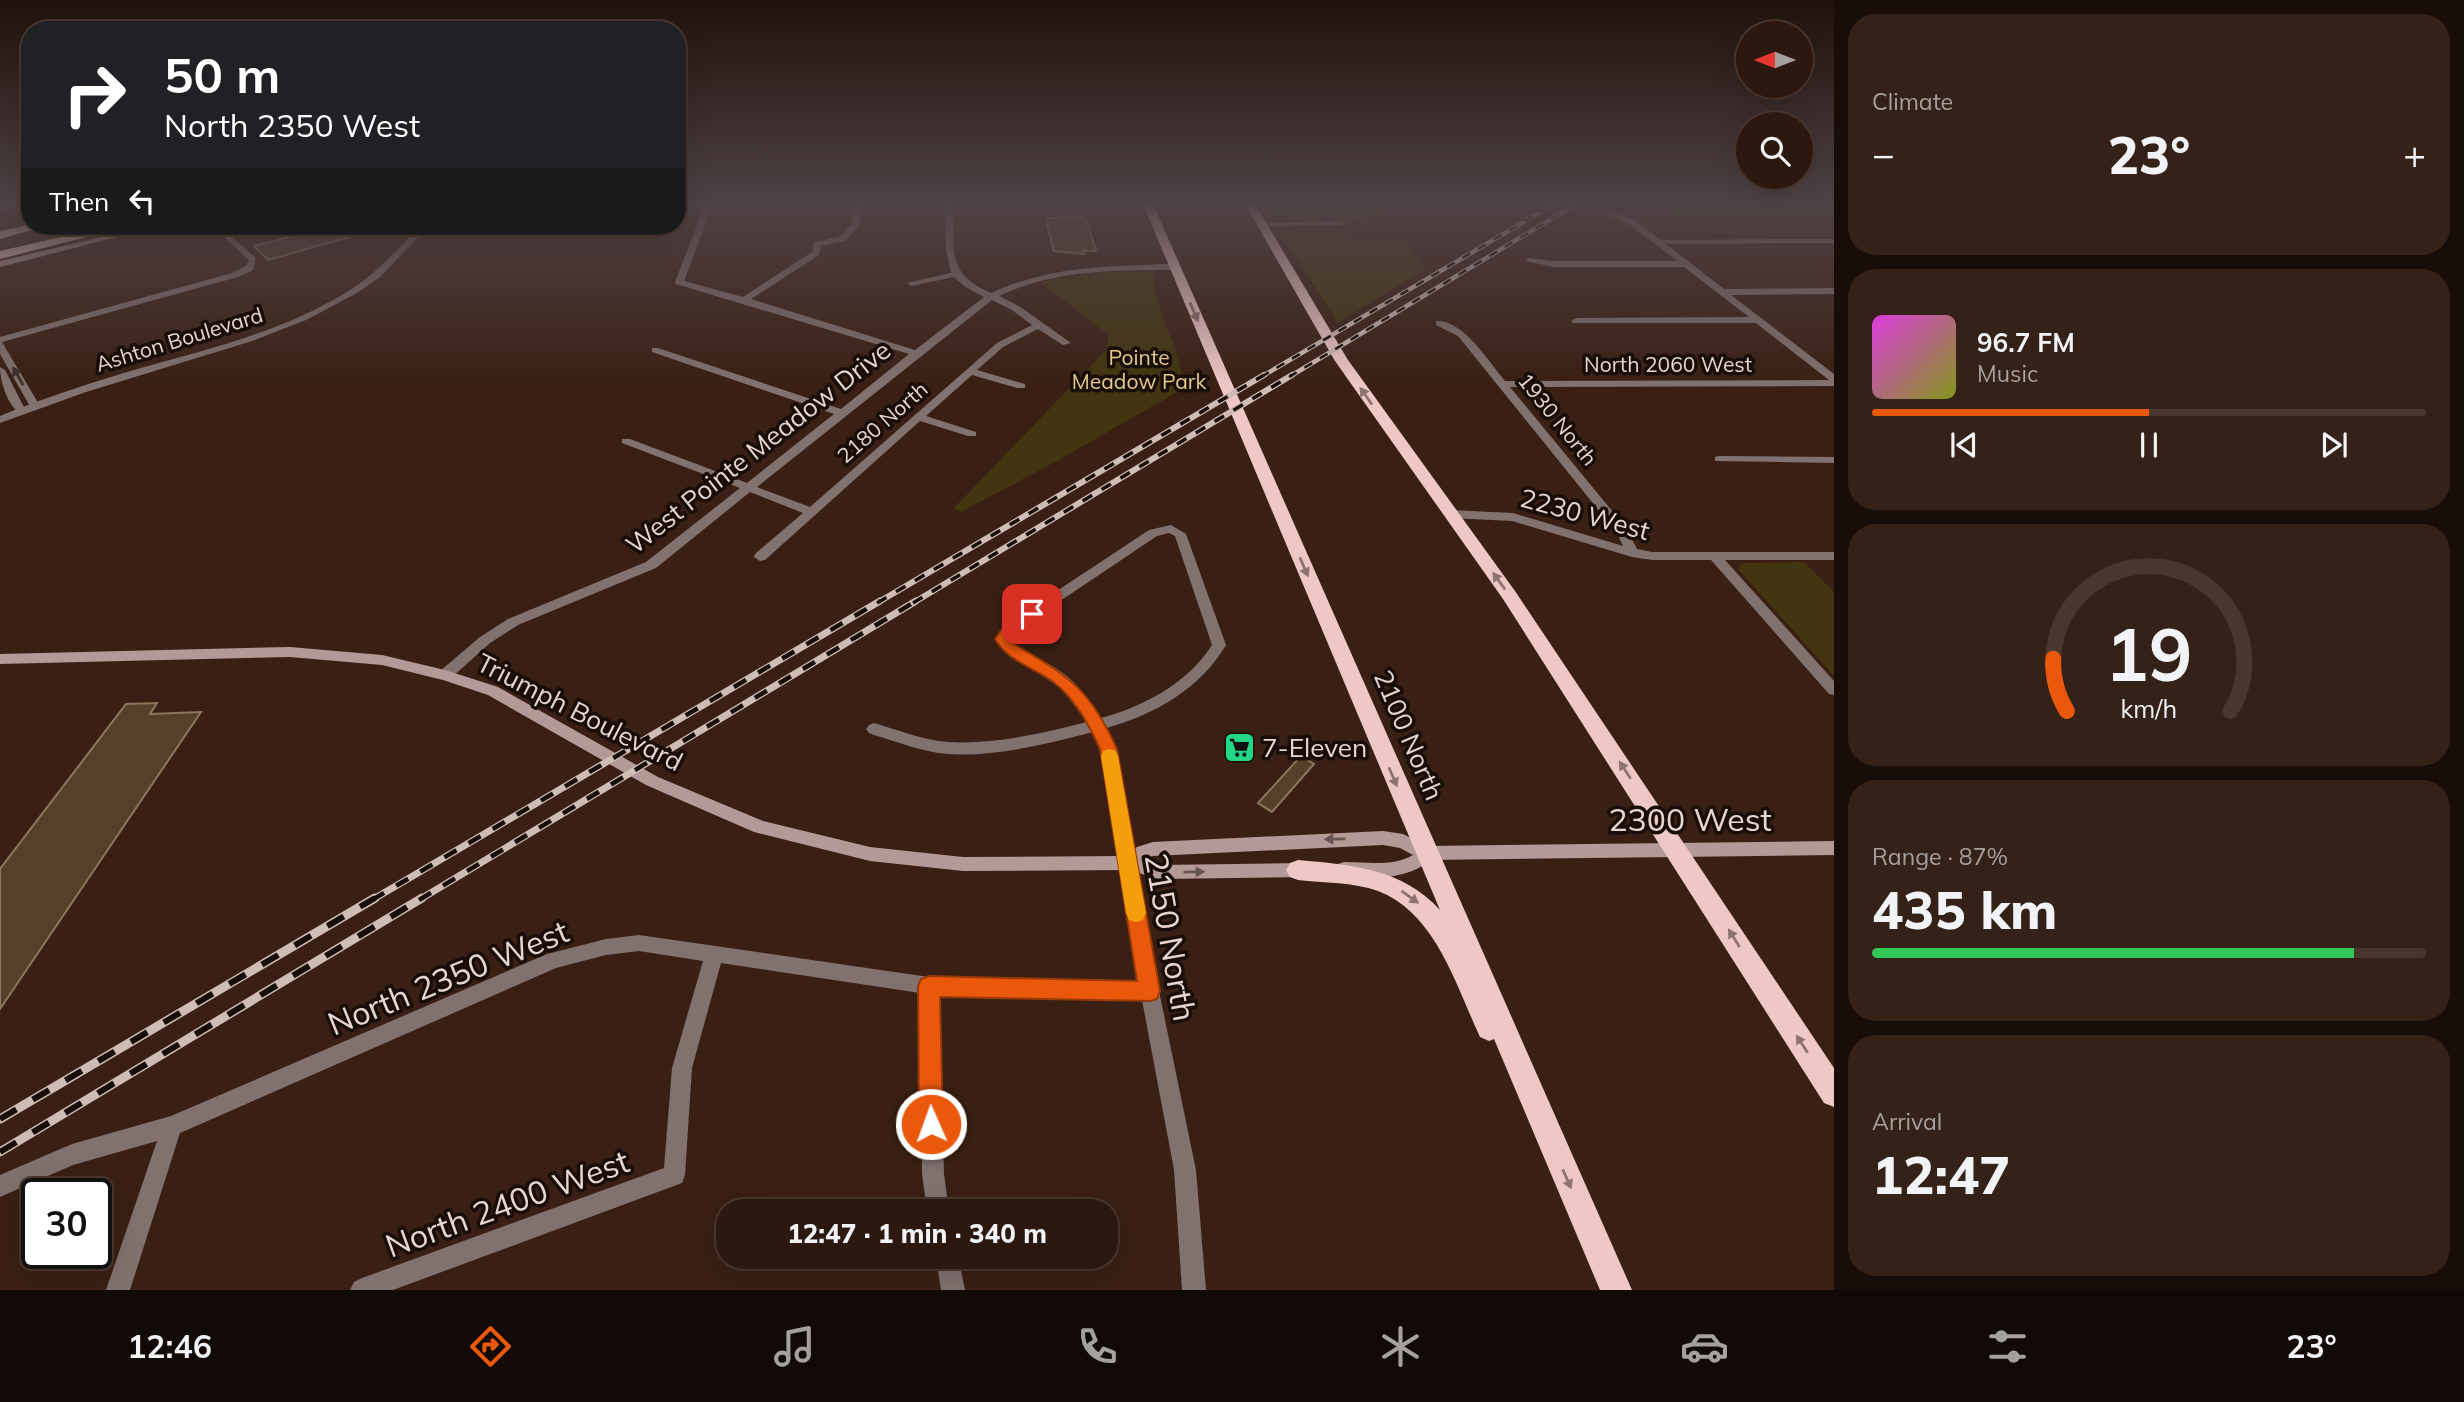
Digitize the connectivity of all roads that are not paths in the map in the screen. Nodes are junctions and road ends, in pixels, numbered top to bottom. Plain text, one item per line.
1 (251, 264) edge
2 (389, 264) edge
3 (686, 264) edge
4 (799, 264) edge
5 (952, 264) edge
6 (1173, 264) edge
7 (1285, 264) edge
8 (1686, 264) edge
9 (1174, 267) junction
10 (957, 274) junction
11 (911, 283) dead end
12 (1722, 292) junction
13 (1834, 292) edge
14 (990, 296) junction
15 (744, 300) junction
16 (1758, 320) junction
17 (1576, 321) dead end
18 (1439, 323) dead end
19 (1037, 326) junction
20 (0, 343) edge
21 (1066, 343) dead end
22 (655, 350) dead end
23 (915, 353) junction
24 (0, 370) edge
25 (969, 371) junction
26 (1834, 381) edge
27 (1502, 384) junction
28 (1021, 386) dead end
29 (35, 406) junction
30 (21, 411) junction
31 (840, 412) junction
32 (918, 416) junction
33 (0, 420) edge
34 (972, 434) dead end
35 (626, 441) dead end
36 (1719, 459) dead end
37 (1834, 460) edge
38 (746, 488) junction
39 (810, 511) junction
40 (1450, 514) junction
41 (1632, 553) junction
42 (1715, 556) junction
43 (1834, 556) edge
44 (760, 557) dead end
45 (0, 659) edge
46 (445, 675) junction
47 (1834, 690) edge
48 (1097, 724) junction
49 (874, 729) dead end
50 (1676, 848) junction
51 (1834, 848) edge
52 (1546, 850) joint
53 (1425, 853) junction
54 (1128, 863) junction
55 (1298, 870) junction
56 (714, 954) junction
57 (929, 986) junction
58 (1150, 991) junction
59 (1834, 1093) edge
60 (1540, 1116) junction
61 (173, 1126) junction
62 (0, 1186) edge
63 (936, 1199) edge
64 (949, 1269) edge
65 (118, 1290) edge
66 (362, 1290) edge
67 (953, 1290) edge
68 (1194, 1290) edge
69 (1616, 1290) edge

1 - 20 street
2 - 29 street, Ashton Boulevard
3 - 15 street
4 - 15 street
5 - 10 street
6 - 9 highway, 2100 North
40 -> 7 highway
8 - 12 street
9 - 14 street, West Pointe Meadow Drive
9 -> 53 highway, 2100 North
10 - 11 street
10 - 14 street
12 - 13 street
12 - 16 street
14 - 19 street
14 - 23 street, West Pointe Meadow Drive
15 - 23 street
16 - 17 street
16 - 26 street
18 - 27 street, 1930 North
19 - 21 street
19 - 25 street, 2180 North
29 -> 20 street
22 - 31 street
23 - 31 street, West Pointe Meadow Drive
24 - 30 street
25 - 28 street
25 - 32 street, 2180 North
26 - 27 street, North 2060 West
27 - 41 street, 1930 North
29 - 30 street, Ashton Boulevard
30 - 33 street, Ashton Boulevard
31 - 38 street, West Pointe Meadow Drive
32 - 34 street
32 - 39 street, 2180 North
35 - 38 street
36 - 37 street
38 - 39 street
38 - 46 street, West Pointe Meadow Drive
39 - 44 street, 2180 North
40 - 41 street, 2230 West
50 -> 40 highway
41 - 42 street, 2230 West
42 - 43 street, 2230 West
42 - 47 street
45 - 46 main road, Triumph Boulevard
46 - 54 main road, Triumph Boulevard
48 - 48 street, 2150 North
48 - 49 street
48 - 54 street, 2150 North
50 - 51 main road, 2300 West
50 - 52 main road, 2300 West
59 -> 50 highway
52 - 53 main road, Triumph Boulevard
53 -> 54 main road, Triumph Boulevard
53 - 55 main road, Triumph Boulevard
53 - 60 highway, 2100 North
54 -> 55 main road, Triumph Boulevard
54 - 58 street, 2150 North
55 -> 60 highway
56 - 57 street, North 2350 West
56 - 61 street, North 2350 West
56 - 66 street, North 2400 West
57 - 58 street, North 2350 West
57 - 63 street
58 - 68 street, 2150 North
60 -> 69 highway, 2100 North
61 - 62 street, North 2350 West
61 - 65 street
64 - 67 street

